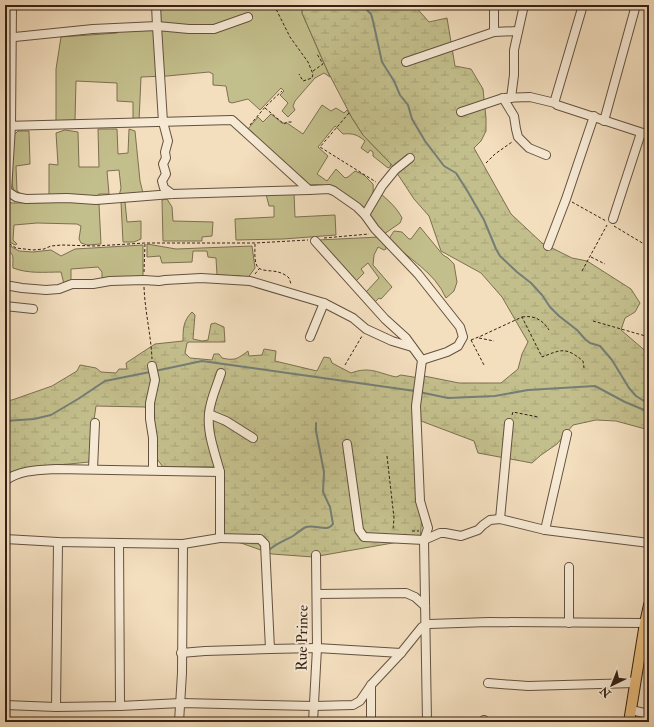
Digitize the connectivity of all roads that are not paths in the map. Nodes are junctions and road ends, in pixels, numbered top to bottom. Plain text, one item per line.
1 (12, 5) edge
2 (156, 5) edge
3 (494, 5) edge
4 (524, 5) edge
5 (583, 5) edge
6 (636, 5) edge
7 (248, 17) dead end
8 (157, 26) junction
9 (518, 31) junction
10 (494, 32) junction
11 (8, 38) edge
12 (406, 62) dead end
13 (507, 98) junction
14 (555, 103) junction
15 (461, 112) dead end
16 (594, 116) junction
17 (604, 121) junction
18 (163, 122) junction
19 (8, 126) edge
20 (645, 134) edge
21 (546, 155) dead end
22 (410, 158) dead end
23 (309, 190) junction
24 (6, 194) edge
25 (172, 194) junction
26 (365, 215) junction
27 (613, 219) road end
28 (313, 240) road end
29 (548, 246) dead end
30 (5, 284) edge
31 (324, 303) junction
32 (5, 306) edge
33 (33, 309) dead end
34 (310, 337) dead end
35 (413, 348) junction
36 (422, 360) junction
37 (152, 366) road end
38 (221, 372) dead end
39 (209, 414) junction
40 (95, 423) dead end
41 (509, 423) road end
42 (567, 434) dead end
43 (252, 438) dead end
44 (347, 444) dead end
45 (93, 469) junction
46 (153, 470) junction
47 (220, 472) junction
48 (5, 481) edge
49 (500, 519) junction
50 (545, 530) junction
51 (220, 538) junction
52 (5, 539) edge
53 (424, 540) junction
54 (58, 542) junction
55 (119, 543) junction
56 (649, 543) edge
57 (183, 544) junction
58 (316, 555) dead end
59 (569, 567) dead end
60 (317, 594) junction
61 (649, 605) edge
62 (424, 606) junction
63 (569, 622) junction
64 (644, 623) junction
65 (426, 625) junction
66 (317, 648) junction
67 (270, 649) junction
68 (401, 652) junction
69 (181, 653) junction
70 (644, 657) edge
71 (488, 683) dead end
72 (635, 683) junction
73 (371, 685) junction
74 (181, 703) junction
75 (5, 705) edge
76 (120, 706) junction
77 (314, 706) junction
78 (56, 707) junction
79 (631, 710) junction
80 (649, 714) edge
81 (179, 722) edge
82 (313, 722) edge
83 (371, 722) edge
84 (427, 722) edge
85 (629, 722) edge

1 - 11 street
2 - 8 street
3 - 10 street
4 - 9 street
5 - 14 street
6 - 17 street
7 - 8 street
8 - 11 street
8 - 18 street
9 - 10 street
9 - 13 street
10 - 12 street
11 - 19 street
13 - 14 street
13 - 15 street
13 - 21 street
14 - 16 street
16 - 17 street
16 - 29 street
17 - 20 street
18 - 19 street
18 - 23 street
18 - 25 street
19 - 24 street
20 - 27 street
22 - 26 street
23 - 25 street
23 - 26 street
24 - 25 street
26 - 36 street
28 - 35 street
30 - 31 street
31 - 34 street
31 - 35 street
32 - 33 street
35 - 36 street
36 - 53 street
37 - 46 street
38 - 39 street
39 - 43 street
39 - 47 street
40 - 45 street
41 - 49 street
42 - 50 street
44 - 53 street
45 - 46 street
45 - 48 street
46 - 47 street
47 - 51 street
49 - 50 street
49 - 53 street
50 - 56 street
51 - 57 street
51 - 67 street
52 - 54 street
53 - 62 street
54 - 55 street
54 - 78 street
55 - 57 street
55 - 76 street
57 - 69 street
58 - 60 street, Rue Prince
59 - 63 street
60 - 62 street
60 - 66 street, Rue Prince
61 - 64 main road
62 - 65 street
63 - 64 street
63 - 65 street
64 - 70 main road
65 - 68 street
65 - 84 street
66 - 67 street
66 - 68 street
66 - 77 street, Rue Prince
67 - 69 street
68 - 73 street
69 - 74 street
70 - 72 main road
71 - 72 street
72 - 79 main road
73 - 77 street
73 - 83 street
74 - 76 street
74 - 77 street
74 - 81 street
75 - 78 street
76 - 78 street
77 - 82 street, Rue Prince
79 - 80 street
79 - 85 main road

